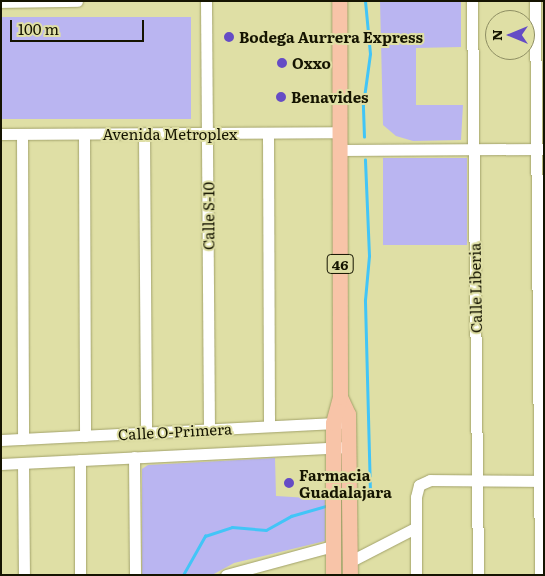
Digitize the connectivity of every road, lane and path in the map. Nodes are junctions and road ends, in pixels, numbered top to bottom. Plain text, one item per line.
1 (20, 1) edge
2 (77, 1) edge
3 (206, 1) edge
4 (338, 1) edge
5 (472, 1) edge
6 (535, 1) edge
7 (1, 2) edge
8 (338, 132) junction
9 (1, 134) edge
10 (22, 134) junction
11 (84, 134) junction
12 (144, 134) junction
13 (208, 134) junction
14 (268, 135) junction
15 (473, 149) junction
16 (540, 149) edge
17 (338, 150) junction
18 (341, 423) junction
19 (269, 426) junction
20 (209, 430) junction
21 (146, 433) junction
22 (85, 436) junction
23 (23, 439) junction
24 (1, 440) edge
25 (340, 447) junction
26 (134, 457) junction
27 (80, 460) junction
28 (23, 463) junction
29 (1, 464) edge
30 (478, 480) junction
31 (542, 481) edge
32 (415, 528) junction
33 (334, 546) junction
34 (349, 569) edge
35 (259, 570) edge
36 (24, 575) edge
37 (80, 575) edge
38 (135, 575) edge
39 (226, 575) edge
40 (333, 575) edge
41 (416, 575) edge
42 (478, 575) edge
43 (540, 575) edge

1 - 2 street
1 - 7 street
3 - 13 street, Calle S-10
4 - 8 main road, 46
5 - 15 street, Calle Liberia
6 - 16 street
8 - 14 street, Avenida Metroplex
8 - 17 main road, 46
9 - 10 street, Avenida Metroplex
10 - 11 street, Avenida Metroplex
10 - 23 street
11 - 12 street, Avenida Metroplex
11 - 22 street
12 - 13 street, Avenida Metroplex
12 - 21 street
13 - 14 street, Avenida Metroplex
13 - 20 street, Calle S-10
14 - 19 street
15 - 16 street
15 - 17 street
15 - 30 street, Calle Liberia
16 - 31 street
17 - 18 main road, 46
18 - 19 street, Calle O-Primera
18 - 25 main road, 46
19 - 20 street, Calle O-Primera
20 - 21 street, Calle O-Primera
21 - 22 street, Calle O-Primera
22 - 23 street, Calle O-Primera
23 - 24 street, Calle O-Primera
25 - 26 street, Calle O-Primera
25 - 33 main road, 46
25 - 34 main road, 46
26 - 27 street, Calle O-Primera
26 - 38 street
27 - 28 street, Calle O-Primera
27 - 37 street
28 - 29 street, Calle O-Primera
28 - 36 street
30 - 31 street
30 - 32 street
30 - 42 street, Calle Liberia
31 - 43 street
32 - 34 street
32 - 41 street
33 - 35 street
33 - 40 main road, 46
35 - 39 street

